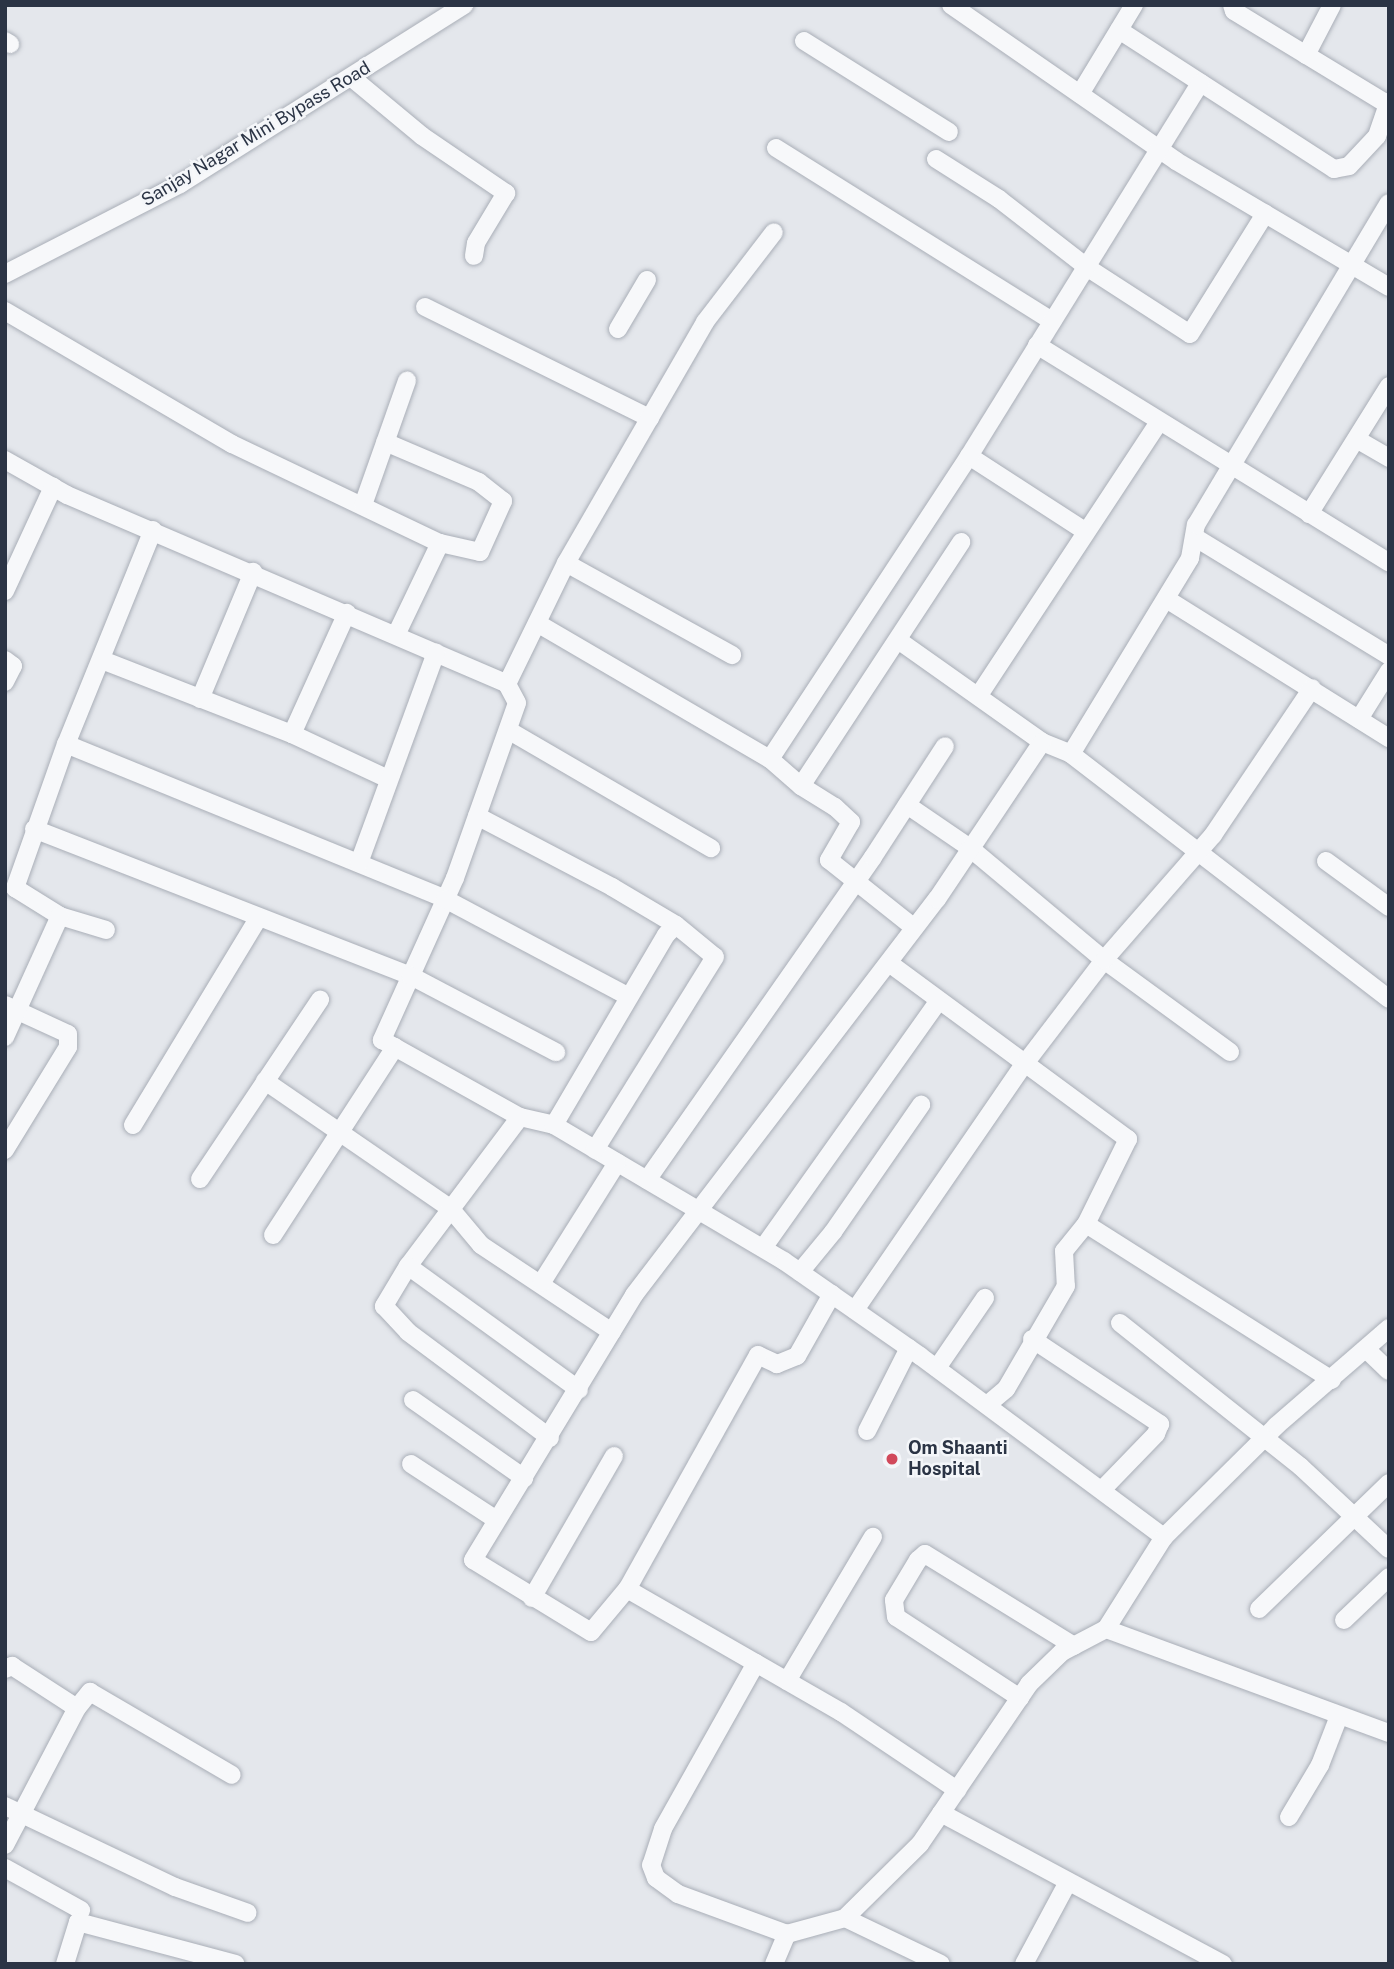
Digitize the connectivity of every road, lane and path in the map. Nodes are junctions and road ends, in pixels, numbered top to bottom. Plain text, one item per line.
1 (464, 5) edge
2 (951, 5) edge
3 (1134, 5) edge
4 (1232, 5) edge
5 (1332, 5) edge
6 (1119, 30) junction
7 (804, 41) dead end
8 (1306, 55) junction
9 (351, 77) junction
10 (1200, 83) junction
11 (1080, 94) junction
12 (1388, 103) edge
13 (949, 132) dead end
14 (1383, 142) edge
15 (776, 148) dead end
16 (1157, 149) junction
17 (936, 159) dead end
18 (1389, 203) edge
19 (1265, 214) junction
20 (774, 232) dead end
21 (474, 256) dead end
22 (1349, 264) junction
23 (1088, 268) junction
24 (5, 274) edge
25 (646, 280) dead end
26 (1389, 287) edge
27 (425, 307) dead end
28 (5, 311) edge
29 (1052, 321) junction
30 (618, 329) dead end
31 (1037, 345) junction
32 (407, 381) dead end
33 (1389, 386) edge
34 (650, 418) junction
35 (1159, 422) junction
36 (1358, 440) junction
37 (385, 442) junction
38 (970, 456) junction
39 (1389, 458) edge
40 (5, 460) edge
41 (1232, 466) junction
42 (53, 487) junction
43 (363, 505) junction
44 (1309, 514) junction
45 (153, 530) junction
46 (1085, 531) junction
47 (1196, 538) junction
48 (961, 542) dead end
49 (440, 543) junction
50 (1389, 562) edge
51 (566, 563) junction
52 (253, 572) junction
53 (5, 591) edge
54 (1167, 600) junction
55 (347, 613) junction
56 (537, 623) junction
57 (396, 635) junction
58 (898, 640) junction
59 (436, 653) junction
60 (732, 655) dead end
61 (1389, 656) edge
62 (5, 660) edge
63 (102, 660) junction
64 (1389, 671) edge
65 (5, 682) edge
66 (507, 684) junction
67 (1312, 688) junction
68 (979, 695) junction
69 (200, 699) junction
70 (1359, 719) junction
71 (508, 730) junction
72 (292, 734) junction
73 (1389, 738) edge
74 (1042, 742) junction
75 (66, 744) junction
76 (945, 746) dead end
77 (1072, 754) junction
78 (770, 759) junction
79 (388, 779) junction
80 (801, 786) junction
81 (907, 804) junction
82 (477, 816) junction
83 (34, 829) junction
84 (711, 848) dead end
85 (970, 848) junction
86 (1197, 849) junction
87 (1326, 861) dead end
88 (359, 863) junction
89 (854, 879) junction
90 (445, 898) junction
91 (1389, 907) edge
92 (60, 916) junction
93 (258, 917) junction
94 (676, 925) junction
95 (912, 926) junction
96 (106, 930) dead end
97 (1104, 960) junction
98 (889, 963) junction
99 (411, 976) junction
100 (629, 997) junction
101 (1389, 999) edge
102 (320, 1000) dead end
103 (937, 1003) junction
104 (11, 1008) edge
105 (5, 1037) edge
106 (395, 1047) junction
107 (556, 1052) dead end
108 (1230, 1052) dead end
109 (1023, 1066) junction
110 (265, 1081) junction
111 (921, 1105) dead end
112 (520, 1117) junction
113 (133, 1125) dead end
114 (554, 1125) junction
115 (341, 1130) junction
116 (5, 1150) edge
117 (595, 1150) junction
118 (617, 1163) junction
119 (200, 1179) dead end
120 (647, 1180) junction
121 (450, 1208) junction
122 (698, 1210) junction
123 (1086, 1224) junction
124 (273, 1235) dead end
125 (763, 1248) junction
126 (408, 1266) junction
127 (800, 1272) junction
128 (542, 1282) junction
129 (832, 1294) junction
130 (985, 1298) dead end
131 (855, 1310) junction
132 (1120, 1323) dead end
133 (1389, 1328) edge
134 (612, 1332) junction
135 (1032, 1339) junction
136 (909, 1348) junction
137 (1367, 1350) junction
138 (937, 1368) junction
139 (1389, 1371) edge
140 (1332, 1380) junction
141 (579, 1390) junction
142 (413, 1401) dead end
143 (987, 1405) junction
144 (867, 1431) dead end
145 (550, 1438) junction
146 (1262, 1440) junction
147 (614, 1457) dead end
148 (411, 1464) dead end
149 (524, 1478) junction
150 (1389, 1483) edge
151 (1102, 1490) junction
152 (495, 1518) junction
153 (1357, 1518) junction
154 (873, 1537) dead end
155 (1164, 1537) junction
156 (1389, 1549) edge
157 (1389, 1577) edge
158 (627, 1589) junction
159 (532, 1598) junction
160 (1259, 1609) dead end
161 (1345, 1620) dead end
162 (1105, 1629) junction
163 (1074, 1646) junction
164 (756, 1663) junction
165 (5, 1669) edge
166 (787, 1681) junction
167 (1020, 1698) junction
168 (76, 1708) junction
169 (1339, 1716) junction
170 (1389, 1733) edge
171 (232, 1775) dead end
172 (957, 1790) junction
173 (13, 1810) edge
174 (942, 1813) junction
175 (1289, 1817) dead end
176 (5, 1845) edge
177 (5, 1867) edge
178 (1068, 1882) junction
179 (81, 1909) dead end
180 (248, 1913) dead end
181 (845, 1919) junction
182 (787, 1934) junction
183 (65, 1964) edge
184 (236, 1964) edge
185 (774, 1964) edge
186 (941, 1964) edge
187 (1024, 1964) edge
188 (1223, 1964) edge

1 - 9 street, Sanjay Nagar Mini Bypass Road
2 - 11 street
3 - 6 street
4 - 8 street
5 - 8 street
6 - 10 street
6 - 11 street
7 - 13 street
8 - 12 street
9 - 21 street
9 - 24 street, Sanjay Nagar Mini Bypass Road
10 - 14 street
10 - 16 street
11 - 16 street
12 - 14 street
15 - 29 street
16 - 19 street
16 - 23 street
17 - 23 street
18 - 22 street
19 - 22 street
19 - 23 street
20 - 34 street
22 - 26 street
22 - 41 street
23 - 29 street
25 - 30 street
27 - 34 street
28 - 43 street
29 - 31 street
31 - 35 street
31 - 38 street
32 - 37 street
33 - 36 street
34 - 51 street
35 - 41 street
35 - 46 street
36 - 39 street
36 - 44 street
37 - 43 street
37 - 49 street
38 - 46 street
38 - 78 street
40 - 42 street
41 - 44 street
41 - 47 street
42 - 45 street
42 - 53 street
43 - 49 street
44 - 50 street
45 - 52 street
45 - 63 street
46 - 68 street
47 - 54 street
47 - 61 street
48 - 58 street
49 - 57 street
51 - 56 street
51 - 60 street
52 - 55 street
52 - 69 street
54 - 67 street
54 - 77 street
55 - 57 street
55 - 72 street
56 - 66 street
56 - 78 street
57 - 59 street
58 - 68 street
58 - 80 street
59 - 66 street
59 - 79 street
62 - 65 street
63 - 69 street
63 - 75 street
64 - 70 street
66 - 71 street
67 - 70 street
67 - 86 street
68 - 74 street
69 - 72 street
70 - 73 street
71 - 82 street
71 - 84 street
72 - 79 street
74 - 77 street
74 - 85 street
75 - 83 street
75 - 88 street
76 - 81 street
77 - 86 street
78 - 80 street
79 - 88 street
80 - 89 street
81 - 85 street
81 - 89 street
82 - 90 street
82 - 94 street
83 - 92 street
83 - 93 street
85 - 95 street
85 - 97 street
86 - 97 street
86 - 101 street
87 - 91 street
88 - 90 street
89 - 95 street
89 - 120 street
90 - 99 street
90 - 100 street
92 - 96 street
92 - 104 street
93 - 99 street
93 - 113 street
94 - 100 street
94 - 117 street
95 - 98 street
97 - 108 street
97 - 109 street
98 - 103 street
98 - 122 street
99 - 106 street
99 - 107 street
100 - 114 street
102 - 110 street
103 - 109 street
103 - 125 street
104 - 105 street
104 - 116 street
106 - 112 street
106 - 115 street
109 - 123 street
109 - 131 street
110 - 115 street
110 - 119 street
111 - 127 street
112 - 114 street
112 - 121 street
114 - 117 street
115 - 121 street
115 - 124 street
117 - 118 street
118 - 120 street
118 - 128 street
120 - 122 street
121 - 126 street
121 - 128 street
122 - 125 street
122 - 134 street
123 - 135 street
123 - 140 street
125 - 127 street
126 - 141 street
126 - 145 street
127 - 129 street
128 - 134 street
129 - 131 street
129 - 158 street
130 - 138 street
131 - 136 street
132 - 146 street
133 - 137 street
134 - 141 street
135 - 143 street
135 - 151 street
136 - 138 street
136 - 144 street
137 - 139 street
137 - 140 street
138 - 143 street
140 - 146 street
141 - 145 street
142 - 149 street
143 - 151 street
145 - 149 street
146 - 153 street
146 - 155 street
147 - 159 street
148 - 152 street
149 - 152 street
150 - 153 street
151 - 155 street
152 - 159 street
153 - 156 street
153 - 160 street
154 - 166 street
155 - 162 street
157 - 161 street
158 - 159 street
158 - 164 street
162 - 163 street
162 - 169 street
163 - 167 street
163 - 167 street
164 - 166 street
164 - 182 street
165 - 168 street
166 - 172 street
167 - 172 street
168 - 171 street
168 - 173 street
169 - 170 street
169 - 175 street
172 - 174 street
173 - 176 street
173 - 180 street
174 - 178 street
174 - 181 street
177 - 179 street
178 - 187 street
178 - 188 street
181 - 182 street
181 - 186 street
182 - 185 street
183 - 184 street

